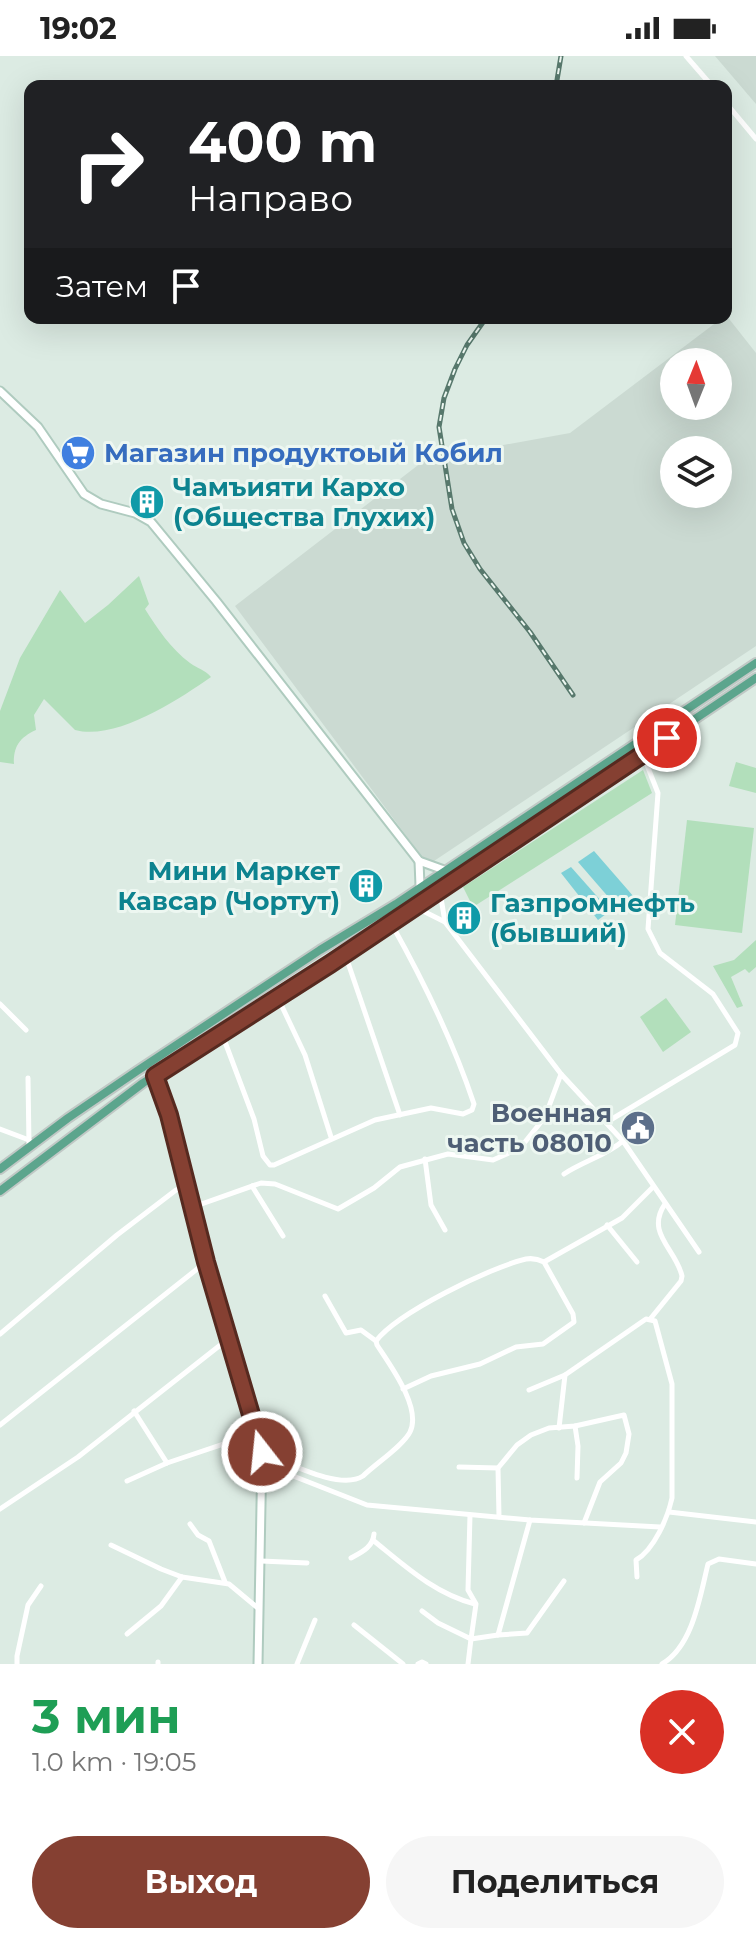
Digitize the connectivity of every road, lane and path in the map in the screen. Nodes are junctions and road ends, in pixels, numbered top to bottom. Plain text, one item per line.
1 (686, 56) edge
2 (707, 80) edge
3 (732, 110) edge
4 (756, 139) edge
5 (0, 391) edge
6 (756, 663) edge
7 (756, 678) edge
8 (643, 755) junction
9 (534, 812) junction
10 (540, 821) junction
11 (419, 861) junction
12 (444, 870) junction
13 (420, 886) junction
14 (440, 889) junction
15 (415, 907) junction
16 (445, 922) junction
17 (391, 923) junction
18 (320, 950) junction
19 (345, 954) junction
20 (330, 964) junction
21 (278, 998) junction
22 (0, 1004) edge
23 (26, 1030) dead end
24 (222, 1034) junction
25 (561, 1074) junction
26 (155, 1076) junction
27 (28, 1078) dead end
28 (92, 1102) junction
29 (100, 1115) junction
30 (400, 1115) junction
31 (607, 1122) junction
32 (0, 1129) edge
33 (331, 1137) junction
34 (623, 1141) junction
35 (29, 1143) junction
36 (425, 1159) junction
37 (0, 1169) edge
38 (564, 1174) dead end
39 (187, 1186) junction
40 (252, 1186) junction
41 (653, 1187) junction
42 (0, 1191) edge
43 (665, 1204) junction
44 (193, 1207) junction
45 (607, 1225) junction
46 (445, 1230) dead end
47 (283, 1236) dead end
48 (699, 1252) dead end
49 (206, 1262) junction
50 (544, 1262) junction
51 (637, 1262) dead end
52 (325, 1296) dead end
53 (651, 1318) junction
54 (0, 1334) edge
55 (228, 1339) junction
56 (376, 1341) junction
57 (565, 1375) junction
58 (403, 1389) junction
59 (529, 1390) dead end
60 (134, 1411) junction
61 (0, 1425) edge
62 (575, 1426) junction
63 (559, 1428) junction
64 (256, 1433) junction
65 (262, 1452) junction
66 (167, 1463) junction
67 (459, 1467) dead end
68 (498, 1468) junction
69 (263, 1469) junction
70 (577, 1478) dead end
71 (127, 1481) dead end
72 (0, 1509) edge
73 (669, 1512) junction
74 (470, 1515) junction
75 (499, 1517) junction
76 (530, 1520) junction
77 (756, 1522) edge
78 (584, 1523) junction
79 (190, 1524) dead end
80 (660, 1527) junction
81 (111, 1545) dead end
82 (351, 1558) dead end
83 (261, 1561) junction
84 (307, 1563) dead end
85 (756, 1564) edge
86 (182, 1577) junction
87 (637, 1577) dead end
88 (564, 1581) dead end
89 (225, 1583) junction
90 (41, 1586) dead end
91 (476, 1604) junction
92 (260, 1610) junction
93 (422, 1611) dead end
94 (315, 1620) dead end
95 (354, 1625) dead end
96 (127, 1634) dead end
97 (498, 1635) junction
98 (471, 1639) junction
99 (17, 1664) edge
100 (258, 1664) edge
101 (297, 1664) edge
102 (403, 1664) edge
103 (418, 1664) edge
104 (426, 1664) edge
105 (468, 1664) edge
106 (662, 1664) edge

1 - 2 street
3 - 4 street
5 - 11 street
6 - 9 main road
7 - 8 main road
8 - 10 main road
8 - 31 street
9 - 10 main road
9 - 12 main road
10 - 14 main road
11 - 12 street
11 - 13 street
12 - 13 main road
13 - 18 main road
14 - 15 main road
14 - 16 street
15 - 16 street
15 - 17 main road
16 - 25 street
17 - 19 main road
17 - 30 street
18 - 20 main road
18 - 28 main road
19 - 20 main road
19 - 30 street
20 - 21 main road
21 - 24 main road
21 - 33 street
22 - 23 street
24 - 26 main road
24 - 33 street
25 - 31 street
25 - 36 street
26 - 29 main road
26 - 39 street
27 - 35 street
28 - 29 main road
28 - 35 main road
29 - 42 main road
30 - 33 street
31 - 34 street
32 - 35 street
34 - 38 street
34 - 41 street
35 - 37 main road
36 - 40 street
36 - 46 street
39 - 44 street
39 - 54 street
40 - 44 street
40 - 47 street
41 - 43 street
41 - 45 street
43 - 48 street
43 - 53 street
44 - 49 street
45 - 50 street
45 - 51 street
49 - 55 street
49 - 61 street
50 - 56 street
50 - 58 street
52 - 56 street
53 - 57 street
53 - 73 street
55 - 60 street
55 - 64 street
56 - 58 street
57 - 59 street
57 - 63 street
58 - 65 street
60 - 66 street
60 - 72 street
62 - 63 street
62 - 70 street
62 - 78 street
63 - 68 street
64 - 65 street
64 - 66 street
65 - 69 street
66 - 71 street
67 - 68 street
68 - 75 street
69 - 74 street
69 - 83 street
73 - 77 street
73 - 80 street
74 - 75 street
74 - 91 street
75 - 76 street
76 - 78 street
76 - 97 street
78 - 80 street
79 - 89 street
80 - 87 street
81 - 86 street
82 - 91 street
83 - 84 street
83 - 92 street
85 - 106 street
86 - 89 street
86 - 96 street
88 - 97 street
89 - 92 street
90 - 99 street
91 - 98 street
92 - 100 street
93 - 98 street
94 - 101 street
95 - 102 street
97 - 98 street
98 - 105 street
103 - 104 street

